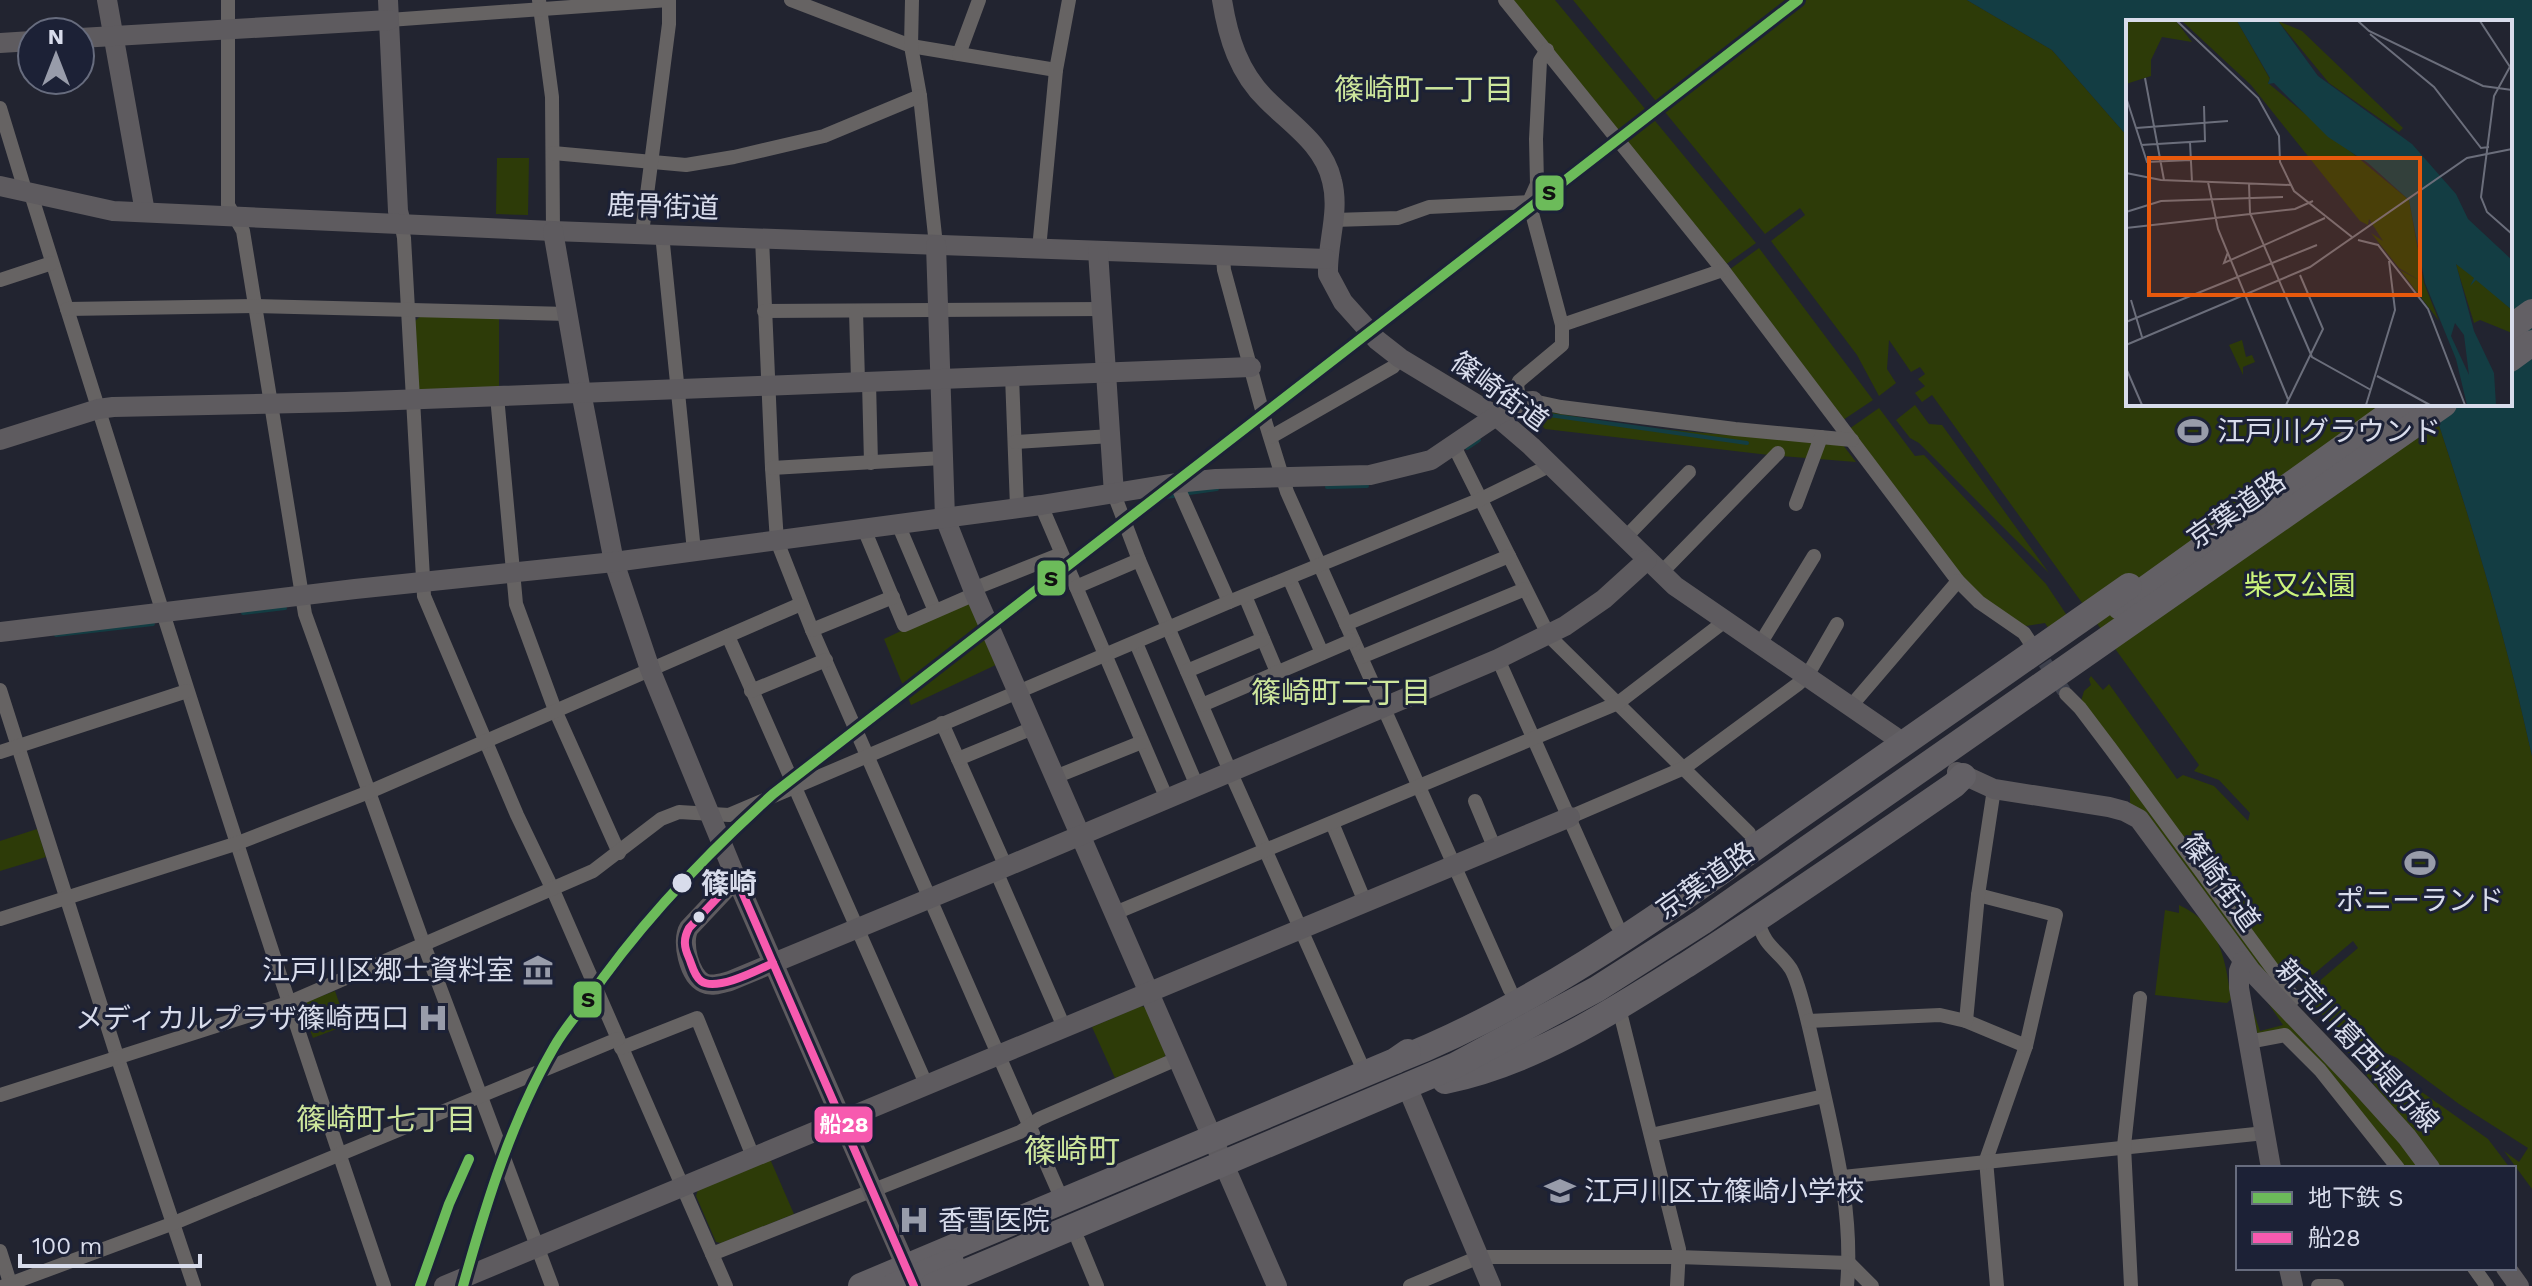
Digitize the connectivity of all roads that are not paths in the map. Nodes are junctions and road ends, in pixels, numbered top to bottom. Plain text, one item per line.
1 (107, 0) edge
2 (228, 0) edge
3 (669, 0) edge
4 (791, 0) edge
5 (912, 0) edge
6 (979, 0) edge
7 (1069, 0) edge
8 (1222, 0) edge
9 (1505, 0) edge
10 (539, 5) edge
11 (389, 10) edge
12 (230, 30) junction
13 (114, 36) junction
14 (96, 37) edge
15 (911, 46) junction
16 (1547, 50) junction
17 (959, 54) junction
18 (1056, 70) junction
19 (920, 96) junction
20 (0, 108) edge
21 (553, 153) junction
22 (651, 161) junction
23 (0, 186) edge
24 (28, 191) junction
25 (1529, 202) junction
26 (145, 212) junction
27 (235, 217) junction
28 (1334, 220) junction
29 (401, 223) junction
30 (553, 231) junction
31 (652, 233) junction
32 (762, 238) junction
33 (936, 245) junction
34 (1039, 249) junction
35 (1098, 251) junction
36 (1223, 257) junction
37 (1327, 259) junction
38 (52, 263) junction
39 (1723, 270) junction
40 (0, 280) edge
41 (255, 306) junction
42 (67, 309) junction
43 (408, 309) junction
44 (1103, 309) junction
45 (938, 310) junction
46 (764, 311) junction
47 (856, 311) junction
48 (2532, 312) edge
49 (568, 314) junction
50 (1562, 325) junction
51 (2512, 327) edge
52 (2532, 343) edge
53 (1400, 358) junction
54 (2512, 358) edge
55 (1251, 367) junction
56 (1107, 373) junction
57 (1012, 376) junction
58 (940, 379) junction
59 (863, 382) junction
60 (768, 385) junction
61 (678, 389) junction
62 (581, 392) junction
63 (497, 396) junction
64 (412, 399) junction
65 (1527, 402) junction
66 (271, 403) junction
67 (2437, 406) edge
68 (98, 409) junction
69 (1496, 416) junction
70 (2397, 418) edge
71 (1111, 436) junction
72 (1271, 437) junction
73 (1821, 437) junction
74 (0, 440) edge
75 (1852, 440) junction
76 (1015, 442) junction
77 (1454, 446) junction
78 (1778, 453) dead end
79 (942, 458) junction
80 (871, 463) junction
81 (1551, 465) junction
82 (772, 468) junction
83 (1689, 472) dead end
84 (1283, 477) junction
85 (1176, 483) junction
86 (1114, 494) junction
87 (1481, 499) junction
88 (1796, 504) dead end
89 (1041, 505) junction
90 (1017, 507) junction
91 (945, 518) junction
92 (898, 524) junction
93 (864, 529) junction
94 (1624, 539) junction
95 (777, 541) junction
96 (694, 551) junction
97 (1061, 554) junction
98 (1509, 556) junction
99 (1814, 556) dead end
100 (1139, 560) junction
101 (614, 562) junction
102 (1320, 565) junction
103 (1654, 567) junction
104 (513, 572) junction
105 (1289, 578) junction
106 (1958, 581) junction
107 (422, 582) junction
108 (1076, 587) junction
109 (1525, 589) junction
110 (974, 592) junction
111 (301, 596) junction
112 (1245, 596) junction
113 (893, 597) junction
114 (1229, 602) junction
115 (801, 604) junction
116 (935, 611) junction
117 (162, 612) junction
118 (1725, 621) junction
119 (1346, 624) junction
120 (1837, 624) dead end
121 (1169, 629) junction
122 (812, 630) junction
123 (0, 632) edge
124 (728, 636) junction
125 (1549, 636) junction
126 (1263, 639) junction
127 (1353, 640) junction
128 (2030, 642) tunnel mouth
129 (1136, 643) junction
130 (1760, 644) junction
131 (2076, 650) junction
132 (1322, 653) junction
133 (1104, 656) junction
134 (1361, 657) junction
135 (1498, 659) junction
136 (826, 660) junction
137 (650, 669) junction
138 (1187, 671) junction
139 (1277, 672) junction
140 (1807, 676) junction
141 (0, 690) edge
142 (187, 691) junction
143 (751, 691) junction
144 (1018, 691) junction
145 (2066, 694) tunnel mouth
146 (1618, 703) junction
147 (1202, 705) junction
148 (1851, 706) junction
149 (1383, 708) junction
150 (555, 710) junction
151 (942, 723) junction
152 (1033, 728) junction
153 (1535, 738) junction
154 (486, 740) junction
155 (1142, 742) junction
156 (18, 746) junction
157 (1933, 749) junction
158 (0, 752) edge
159 (868, 756) junction
160 (958, 759) junction
161 (1684, 768) junction
162 (1230, 771) junction
163 (1055, 777) junction
164 (1197, 786) junction
165 (1418, 786) junction
166 (794, 789) junction
167 (1994, 789) junction
168 (369, 792) junction
169 (1167, 799) junction
170 (1475, 801) dead end
171 (709, 814) junction
172 (1570, 817) junction
173 (1332, 823) junction
174 (1080, 835) junction
175 (1753, 840) junction
176 (238, 843) junction
177 (1495, 849) junction
178 (1265, 851) junction
179 (619, 853) junction
180 (1453, 866) junction
181 (1001, 869) junction
182 (736, 878) junction
183 (553, 890) junction
184 (1978, 895) junction
185 (67, 898) junction
186 (930, 899) junction
187 (1365, 902) junction
188 (1115, 913) junction
189 (0, 919) edge
190 (1758, 920) junction
191 (1617, 925) junction
192 (859, 929) junction
193 (1300, 930) junction
194 (424, 945) junction
195 (2243, 961) junction
196 (774, 963) junction
197 (1510, 990) junction
198 (1149, 992) junction
199 (2140, 998) dead end
200 (288, 1003) junction
201 (1619, 1008) junction
202 (2285, 1008) junction
203 (1808, 1021) junction
204 (1966, 1021) junction
205 (1064, 1027) junction
206 (2248, 1042) junction
207 (619, 1044) junction
208 (2026, 1046) junction
209 (117, 1056) junction
210 (999, 1056) junction
211 (1179, 1058) junction
212 (1395, 1061) junction
213 (1365, 1073) junction
214 (1443, 1081) junction
215 (927, 1086) junction
216 (0, 1095) edge
217 (481, 1095) junction
218 (1411, 1096) junction
219 (1824, 1096) junction
220 (844, 1121) junction
221 (1030, 1125) junction
222 (2265, 1133) junction
223 (1651, 1135) junction
224 (1213, 1137) junction
225 (2124, 1146) junction
226 (339, 1156) junction
227 (754, 1159) junction
228 (1986, 1160) junction
229 (2271, 1166) edge
230 (2396, 1166) edge
231 (2429, 1166) edge
232 (1231, 1176) junction
233 (1843, 1177) junction
234 (681, 1188) junction
235 (873, 1190) junction
236 (1063, 1202) junction
237 (174, 1223) junction
238 (1078, 1240) junction
239 (538, 1247) junction
240 (0, 1251) edge
241 (712, 1254) junction
242 (1479, 1257) junction
243 (1678, 1257) junction
244 (1849, 1263) junction
245 (905, 1280) edge
246 (9, 1285) edge
247 (194, 1286) edge
248 (384, 1286) edge
249 (444, 1286) edge
250 (552, 1286) edge
251 (726, 1286) edge
252 (861, 1286) edge
253 (933, 1286) edge
254 (968, 1286) edge
255 (1097, 1286) edge
256 (1277, 1286) edge
257 (1410, 1286) edge
258 (1491, 1286) edge
259 (1677, 1286) edge
260 (1847, 1286) edge
261 (1872, 1286) edge
262 (1997, 1286) edge
263 (2131, 1286) edge
264 (2318, 1286) edge
265 (2337, 1286) edge

1 - 13 street
2 - 12 street
3 - 10 street
3 - 22 street
4 - 15 street
5 - 15 street
6 - 17 street
7 - 18 street
8 - 28 street, 篠崎街道
9 - 16 street
10 - 11 street
10 - 21 street
11 - 12 street
11 - 29 street
12 - 13 street
12 - 27 street
13 - 14 street
13 - 26 street
15 - 17 street
15 - 19 street
16 - 25 street
16 - 39 street
17 - 18 street
18 - 34 street
19 - 22 street
19 - 33 street
20 - 24 street
21 - 22 street
21 - 30 street
22 - 31 street
23 - 24 street, 鹿骨街道
24 - 26 street, 鹿骨街道
24 - 38 street
25 - 28 street
25 - 50 street
26 - 27 street, 鹿骨街道
27 - 29 street, 鹿骨街道
27 - 41 street
28 - 37 street, 篠崎街道
29 - 30 street, 鹿骨街道
29 - 43 street
30 - 31 street, 鹿骨街道
30 - 49 street
31 - 32 street, 鹿骨街道
31 - 61 street
32 - 33 street, 鹿骨街道
32 - 46 street
33 - 34 street, 鹿骨街道
33 - 45 street
34 - 35 street, 鹿骨街道
35 - 36 street, 鹿骨街道
35 - 44 street
36 - 37 street, 鹿骨街道
36 - 55 street
37 - 53 street, 篠崎街道
38 - 40 street
38 - 42 street
39 - 50 street
39 - 75 street
41 - 42 street
41 - 43 street
41 - 66 street
42 - 68 street
43 - 49 street
43 - 64 street
44 - 45 street
44 - 56 street
45 - 47 street
45 - 58 street
46 - 47 street
46 - 60 street
47 - 59 street
48 - 51 highway
49 - 62 street
50 - 65 street
52 - 54 highway
53 - 69 street, 篠崎街道
53 - 72 street
55 - 56 street
55 - 72 street
56 - 57 street
56 - 71 street
57 - 58 street
57 - 76 street
58 - 59 street
58 - 79 street
59 - 60 street
59 - 80 street
60 - 61 street
60 - 82 street
61 - 62 street
61 - 96 street
62 - 63 street
62 - 101 street
63 - 64 street
63 - 104 street
64 - 66 street
64 - 107 street
65 - 69 street
65 - 73 street
66 - 68 street
66 - 111 street
67 - 70 highway
68 - 74 street
68 - 117 street
69 - 77 street
69 - 81 street, 篠崎街道
70 - 131 highway
70 - 131 highway
71 - 76 street
71 - 86 street
72 - 84 street
73 - 75 street
73 - 88 street
75 - 106 street
76 - 90 street
77 - 84 street
77 - 87 street
78 - 103 street
79 - 80 street
79 - 91 street
80 - 82 street
81 - 87 street
81 - 94 street, 篠崎街道
82 - 95 street
83 - 94 street
84 - 85 street
84 - 102 street
85 - 86 street
85 - 114 street
86 - 89 street
86 - 100 street
87 - 98 street
87 - 102 street
89 - 90 street
89 - 97 street
90 - 91 street
91 - 92 street
91 - 110 street
92 - 93 street
92 - 116 street
93 - 95 street
93 - 113 street
94 - 103 street, 篠崎街道
95 - 96 street
95 - 115 street
96 - 101 street
97 - 108 street
97 - 110 street
98 - 109 street
98 - 119 street
99 - 130 street
100 - 108 street
100 - 121 street
101 - 104 street
101 - 137 street
102 - 105 street
102 - 119 street
103 - 118 street, 篠崎街道
103 - 125 street
104 - 107 street
104 - 150 street
105 - 112 street
105 - 132 street
106 - 128 street
106 - 148 street
107 - 111 street
107 - 154 street
108 - 133 street
109 - 125 street
109 - 134 street
110 - 116 street
110 - 144 street
111 - 117 street
111 - 168 street
112 - 114 street
112 - 126 street
113 - 116 street
113 - 122 street
114 - 121 street
115 - 122 street
115 - 124 street
117 - 123 street
117 - 142 street
118 - 130 street, 篠崎街道
118 - 146 street
119 - 127 street
120 - 140 street
121 - 129 street
121 - 138 street
122 - 136 street
124 - 137 street
124 - 143 street
125 - 135 street
125 - 146 street
126 - 138 street
126 - 139 street
127 - 132 street
127 - 134 street
129 - 133 street
129 - 164 street
130 - 140 street, 篠崎街道
131 - 157 highway
131 - 157 highway
132 - 139 street
133 - 144 street
133 - 155 street
134 - 149 street
135 - 149 street
135 - 153 street
136 - 143 street
136 - 159 street
137 - 150 street
137 - 171 street
138 - 147 street
139 - 147 street
140 - 148 street, 篠崎街道
140 - 161 street
141 - 156 street
142 - 156 street
142 - 176 street
143 - 166 street
144 - 151 street
144 - 152 street
145 - 202 street
146 - 153 street
146 - 161 street
147 - 162 street
148 - 157 street, 篠崎街道
149 - 162 street
149 - 165 street
150 - 154 street
150 - 179 street
151 - 159 street
151 - 160 street
152 - 160 street
152 - 163 street
153 - 165 street
153 - 172 street
154 - 168 street
154 - 183 street
155 - 163 street
155 - 169 street
156 - 158 street
156 - 185 street
157 - 167 street, 篠崎街道
157 - 175 highway, 京葉道路
157 - 190 highway
157 - 214 highway
157 - 245 highway, 京葉道路
157 - 253 highway, 京葉道路
159 - 166 street
159 - 186 street
160 - 181 street
161 - 172 street
161 - 175 street
162 - 164 street
162 - 178 street
163 - 174 street
164 - 169 street
165 - 173 street
165 - 180 street
166 - 171 street
166 - 192 street
167 - 184 street
167 - 195 street, 篠崎街道
168 - 176 street
168 - 194 street
169 - 174 street
170 - 177 street
171 - 179 street
171 - 182 street
172 - 177 street
172 - 191 street
173 - 178 street
173 - 187 street
174 - 181 street
174 - 188 street
175 - 191 highway, 京葉道路
175 - 212 highway
176 - 185 street
176 - 200 street
177 - 180 street
178 - 188 street
178 - 193 street
179 - 183 street
180 - 187 street
180 - 197 street
181 - 186 street
181 - 205 street
182 - 196 street
182 - 196 street
183 - 194 street
183 - 207 street
184 - 204 street
184 - 208 street
185 - 189 street
185 - 209 street
186 - 192 street
186 - 210 street
187 - 193 street
188 - 198 street
190 - 201 highway
190 - 203 street
191 - 197 highway, 京葉道路
192 - 196 street
192 - 215 street
193 - 198 street
193 - 213 street
194 - 200 street
194 - 217 street
195 - 202 street, 新荒川葛西堤防線
195 - 206 street, 篠崎街道
196 - 220 street
197 - 212 highway, 京葉道路
198 - 205 street
198 - 211 street
199 - 225 street
200 - 209 street
200 - 226 street
201 - 214 highway
201 - 223 street
202 - 231 street, 新荒川葛西堤防線
203 - 204 street
203 - 219 street
204 - 208 street
205 - 210 street
206 - 222 street, 篠崎街道
206 - 230 street
207 - 217 street
207 - 227 street
207 - 234 street
208 - 228 street
209 - 216 street
209 - 237 street
210 - 215 street
210 - 221 street
211 - 221 street
211 - 224 street
212 - 213 highway, 京葉道路
213 - 224 highway, 京葉道路
214 - 218 highway
215 - 220 street
217 - 226 street
217 - 239 street
218 - 232 highway
218 - 242 street
219 - 223 street
219 - 233 street
220 - 227 street
220 - 235 street
221 - 235 street
221 - 236 street
222 - 225 street
222 - 229 street, 篠崎街道
223 - 243 street
224 - 232 street
224 - 236 highway, 京葉道路
225 - 228 street
225 - 263 street
226 - 237 street
226 - 248 street
227 - 234 street
228 - 233 street
228 - 262 street
232 - 238 highway
232 - 256 street
233 - 244 street
234 - 239 street
234 - 241 street
235 - 241 street
235 - 245 street
236 - 245 highway, 京葉道路
237 - 246 street
237 - 247 street
238 - 254 highway
238 - 255 street
239 - 249 street
239 - 250 street
240 - 246 street
241 - 251 street
242 - 243 street
242 - 257 street
242 - 258 street
243 - 244 street
243 - 259 street
244 - 260 street
244 - 261 street
245 - 252 highway, 京葉道路
264 - 265 street

